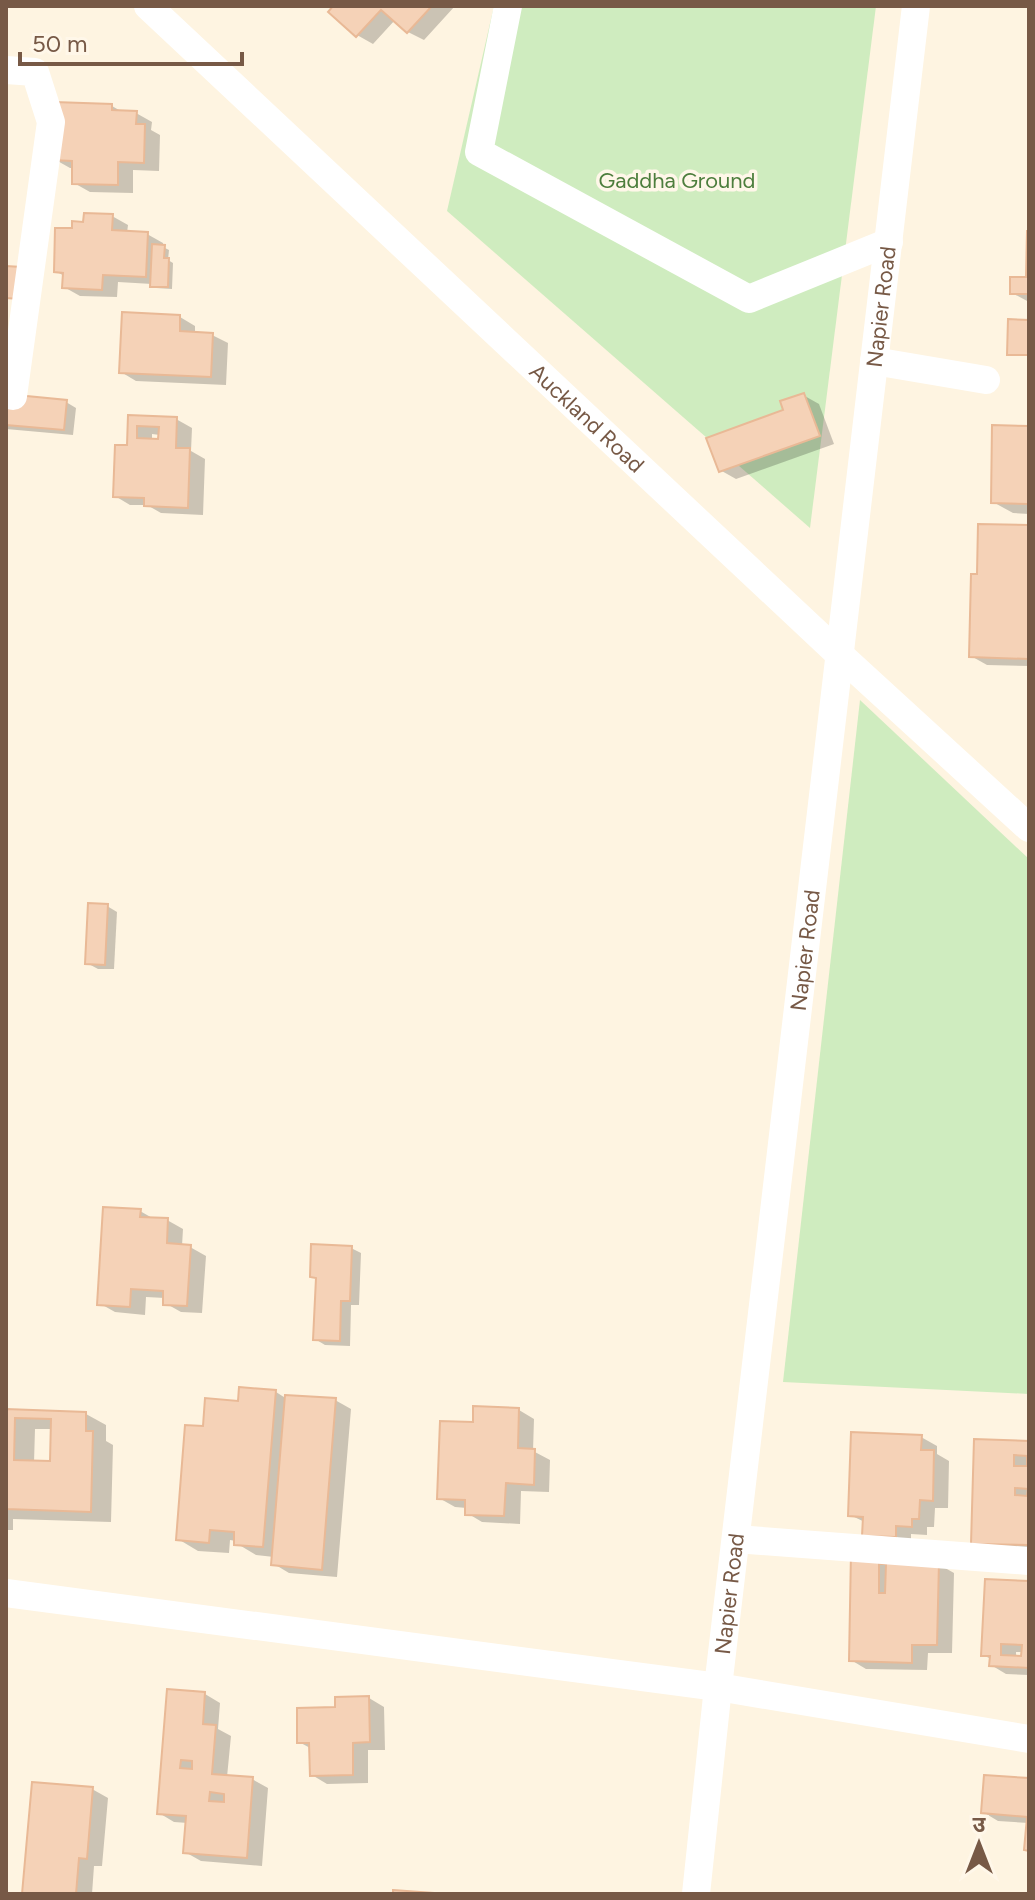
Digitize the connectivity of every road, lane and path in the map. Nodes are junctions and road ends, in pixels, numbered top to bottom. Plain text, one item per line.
1 (148, 6) edge
2 (508, 6) edge
3 (916, 6) edge
4 (6, 70) edge
5 (889, 242) junction
6 (874, 361) junction
7 (986, 380) dead end
8 (13, 396) dead end
9 (840, 655) junction
10 (1029, 828) edge
11 (736, 1539) junction
12 (1029, 1561) edge
13 (6, 1593) edge
14 (718, 1687) junction
15 (1029, 1739) edge
16 (697, 1894) edge

1 - 9 street, Auckland Road
2 - 5 street
3 - 5 street, Napier Road
4 - 8 street
5 - 6 street, Napier Road
6 - 7 street
6 - 9 street, Napier Road
9 - 10 street, Auckland Road
9 - 11 street, Napier Road
11 - 12 street
11 - 14 street, Napier Road
13 - 14 street
14 - 15 street
14 - 16 street, Napier Road

